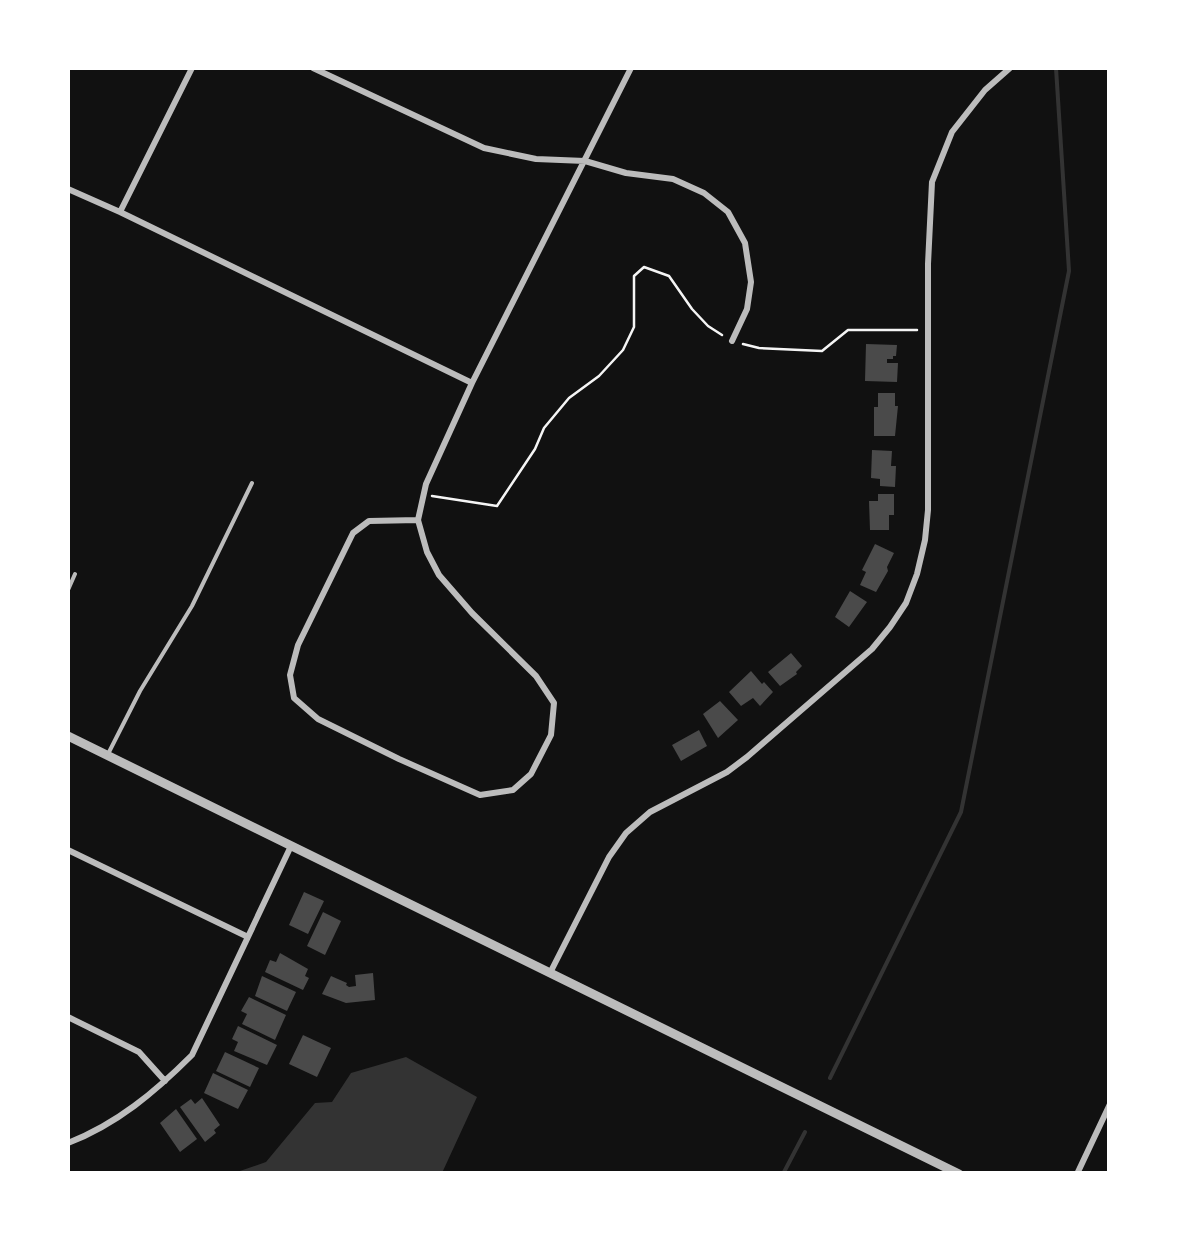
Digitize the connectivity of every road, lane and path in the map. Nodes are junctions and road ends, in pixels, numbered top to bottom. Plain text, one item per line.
1 (192, 68) edge
2 (314, 68) edge
3 (631, 68) edge
4 (1010, 68) edge
5 (586, 161) junction
6 (68, 189) edge
7 (120, 212) junction
8 (928, 331) junction
9 (732, 341) junction
10 (472, 383) junction
11 (252, 484) dead end
12 (424, 494) junction
13 (418, 520) junction
14 (75, 574) dead end
15 (68, 590) edge
16 (68, 736) edge
17 (107, 756) junction
18 (290, 846) junction
19 (68, 850) edge
20 (248, 937) junction
21 (550, 974) junction
22 (68, 1017) edge
23 (166, 1081) junction
24 (1110, 1104) edge
25 (68, 1144) edge
26 (959, 1174) edge
27 (1077, 1174) edge

1 - 7 street
2 - 5 street
3 - 5 street
4 - 8 street
5 - 9 street
5 - 10 street
6 - 7 street
7 - 10 street
8 - 9 path
8 - 21 street
9 - 12 path
10 - 12 street
11 - 17 lane
12 - 13 street
13 - 13 street
14 - 15 lane
16 - 17 street
17 - 18 street
18 - 20 street
18 - 21 street
19 - 20 street
20 - 23 street
21 - 26 street
22 - 23 street
23 - 25 street
24 - 27 street

